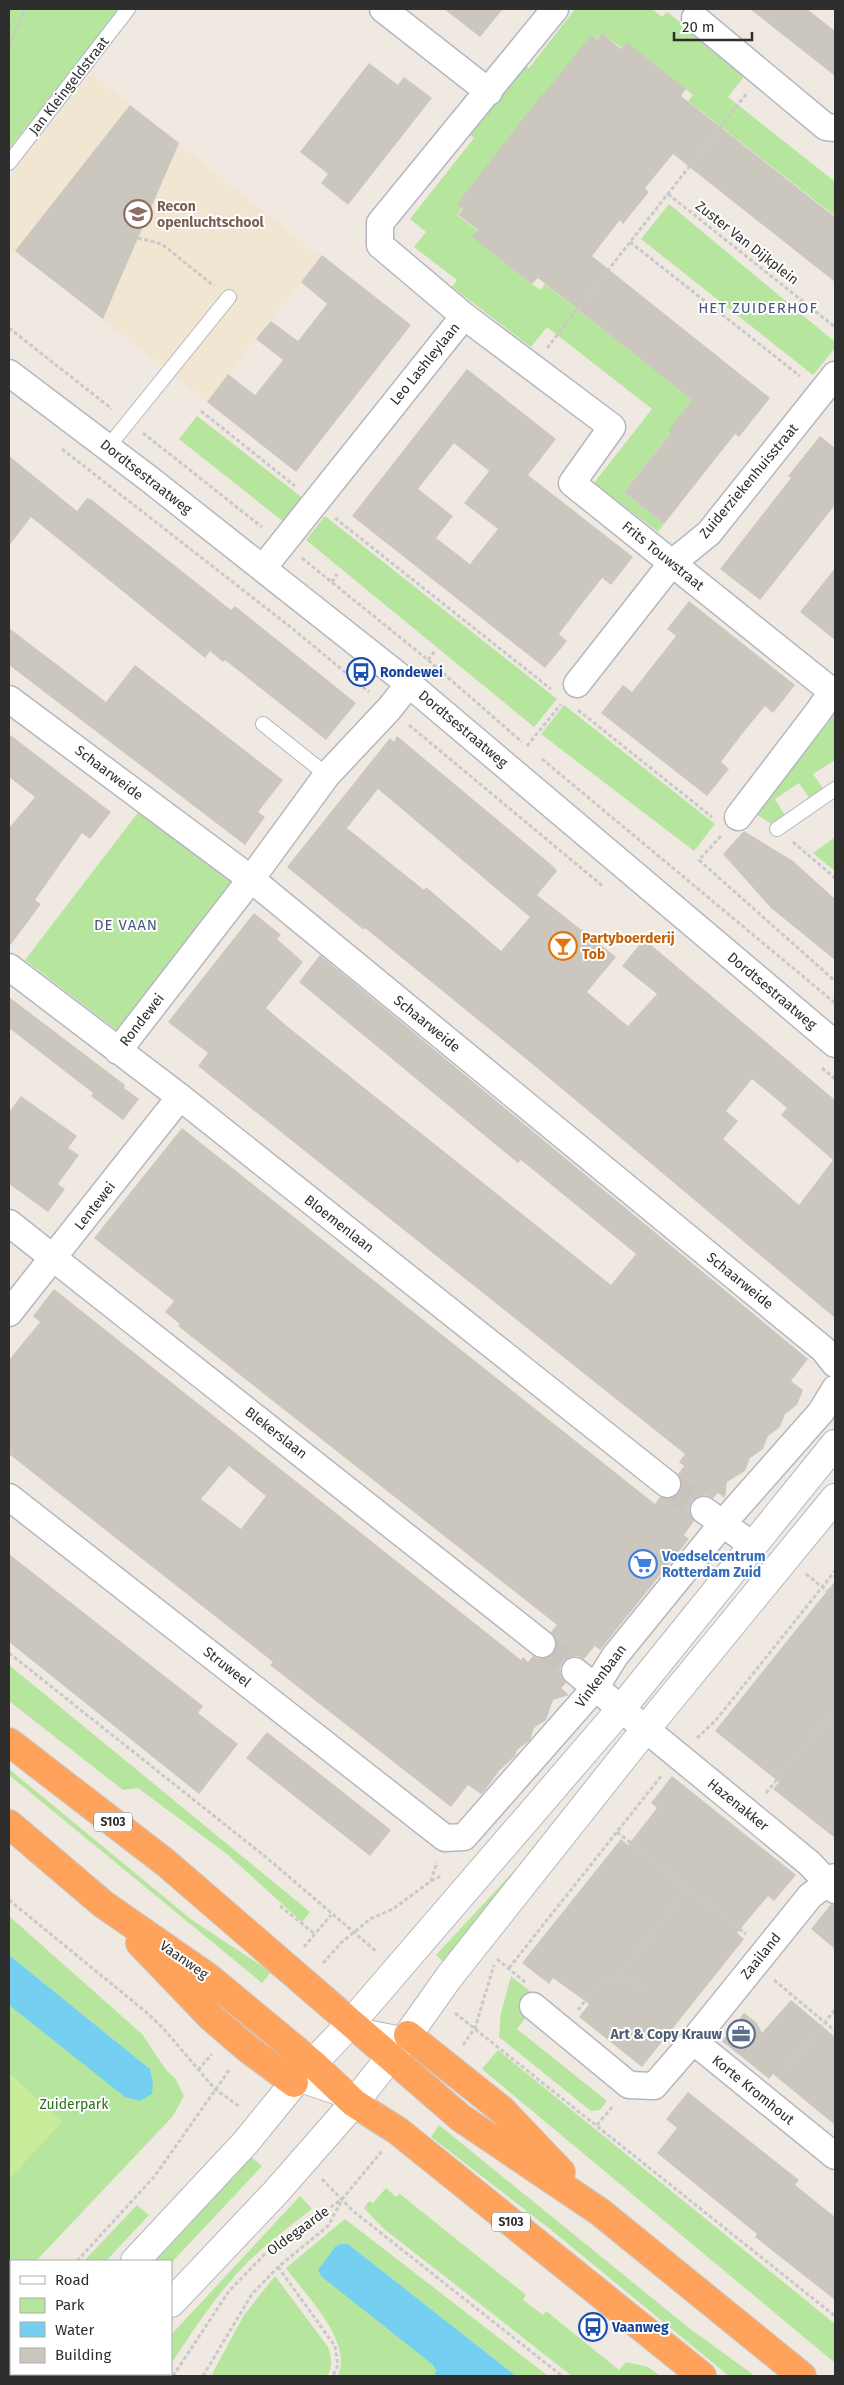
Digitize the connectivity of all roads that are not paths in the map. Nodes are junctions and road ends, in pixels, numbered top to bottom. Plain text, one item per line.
1 (128, 9) edge
2 (383, 9) edge
3 (555, 9) edge
4 (693, 12) edge
5 (489, 92) junction
6 (835, 128) edge
7 (9, 163) edge
8 (229, 297) road end
9 (464, 316) junction
10 (9, 373) edge
11 (828, 384) edge
12 (108, 447) junction
13 (672, 563) junction
14 (263, 568) junction
15 (409, 684) junction
16 (571, 692) road end
17 (9, 699) edge
18 (263, 724) dead end
19 (327, 775) junction
20 (835, 789) edge
21 (732, 823) road end
22 (777, 829) road end
23 (251, 879) junction
24 (9, 967) edge
25 (835, 1044) edge
26 (118, 1051) junction
27 (180, 1097) junction
28 (9, 1223) edge
29 (54, 1258) junction
30 (9, 1313) edge
31 (835, 1363) edge
32 (835, 1389) edge
33 (835, 1444) edge
34 (667, 1484) tunnel mouth
35 (9, 1497) edge
36 (835, 1498) edge
37 (713, 1516) junction
38 (752, 1545) junction
39 (542, 1644) tunnel mouth
40 (575, 1670) tunnel mouth
41 (608, 1698) junction
42 (646, 1730) junction
43 (9, 1742) edge
44 (9, 1824) edge
45 (445, 1838) joint
46 (833, 1883) edge
47 (103, 1904) junction
48 (533, 2006) road end
49 (351, 2023) junction
50 (408, 2035) junction
51 (693, 2041) junction
52 (390, 2058) junction
53 (313, 2064) junction
54 (294, 2083) junction
55 (354, 2103) junction
56 (835, 2156) edge
57 (600, 2212) junction
58 (136, 2260) edge
59 (172, 2302) edge
60 (702, 2376) edge
61 (802, 2376) edge

1 - 7 lane, Jan Kleingeldstraat
2 - 5 street
3 - 5 street, Leo Lashleylaan
4 - 6 street
5 - 9 street, Leo Lashleylaan
8 - 12 lane
9 - 13 street, Frits Touwstraat
9 - 14 street, Leo Lashleylaan
10 - 12 street, Dordtsestraatweg
11 - 13 street, Zuiderziekenhuisstraat
12 - 14 street, Dordtsestraatweg
13 - 16 street, Zuiderziekenhuisstraat
13 - 21 street, Frits Touwstraat
14 - 15 street, Dordtsestraatweg
15 - 19 street, Rondewei
15 - 25 street, Dordtsestraatweg
17 - 23 street, Schaarweide
18 - 19 lane
19 - 23 street, Rondewei
20 - 22 lane
23 - 26 street, Rondewei
23 - 31 street, Schaarweide
24 - 26 street, Bloemenlaan
26 - 27 street, Bloemenlaan
27 - 29 street, Lentewei
27 - 34 street, Bloemenlaan
28 - 29 street, Blekerslaan
29 - 30 street, Lentewei
29 - 39 street, Blekerslaan
32 - 37 street, Vinkenbaan
33 - 38 street, Vinkenbaan
35 - 45 street, Struweel
36 - 42 street
37 - 38 street
37 - 41 street, Vinkenbaan
38 - 41 street, Vinkenbaan
40 - 41 street
41 - 42 street
41 - 45 street, Vinkenbaan
41 - 49 street, Vinkenbaan
42 - 46 street, Hazenakker
42 - 50 street
43 - 49 highway, S103
44 - 47 highway, Vaanweg / S103
46 - 51 street, Zaailand
47 - 53 highway, Vaanweg / S103
47 - 54 highway
48 - 51 street
49 - 50 lane
49 - 52 highway, S103
49 - 53 street
50 - 52 street
50 - 57 highway
51 - 56 street, Korte Kromhout
52 - 55 street
52 - 57 highway, S103
53 - 54 street
53 - 55 highway, Vaanweg / S103
54 - 55 lane, Vaanweg
54 - 58 street
55 - 59 street
55 - 60 highway, Vaanweg / S103
57 - 61 highway, S103

